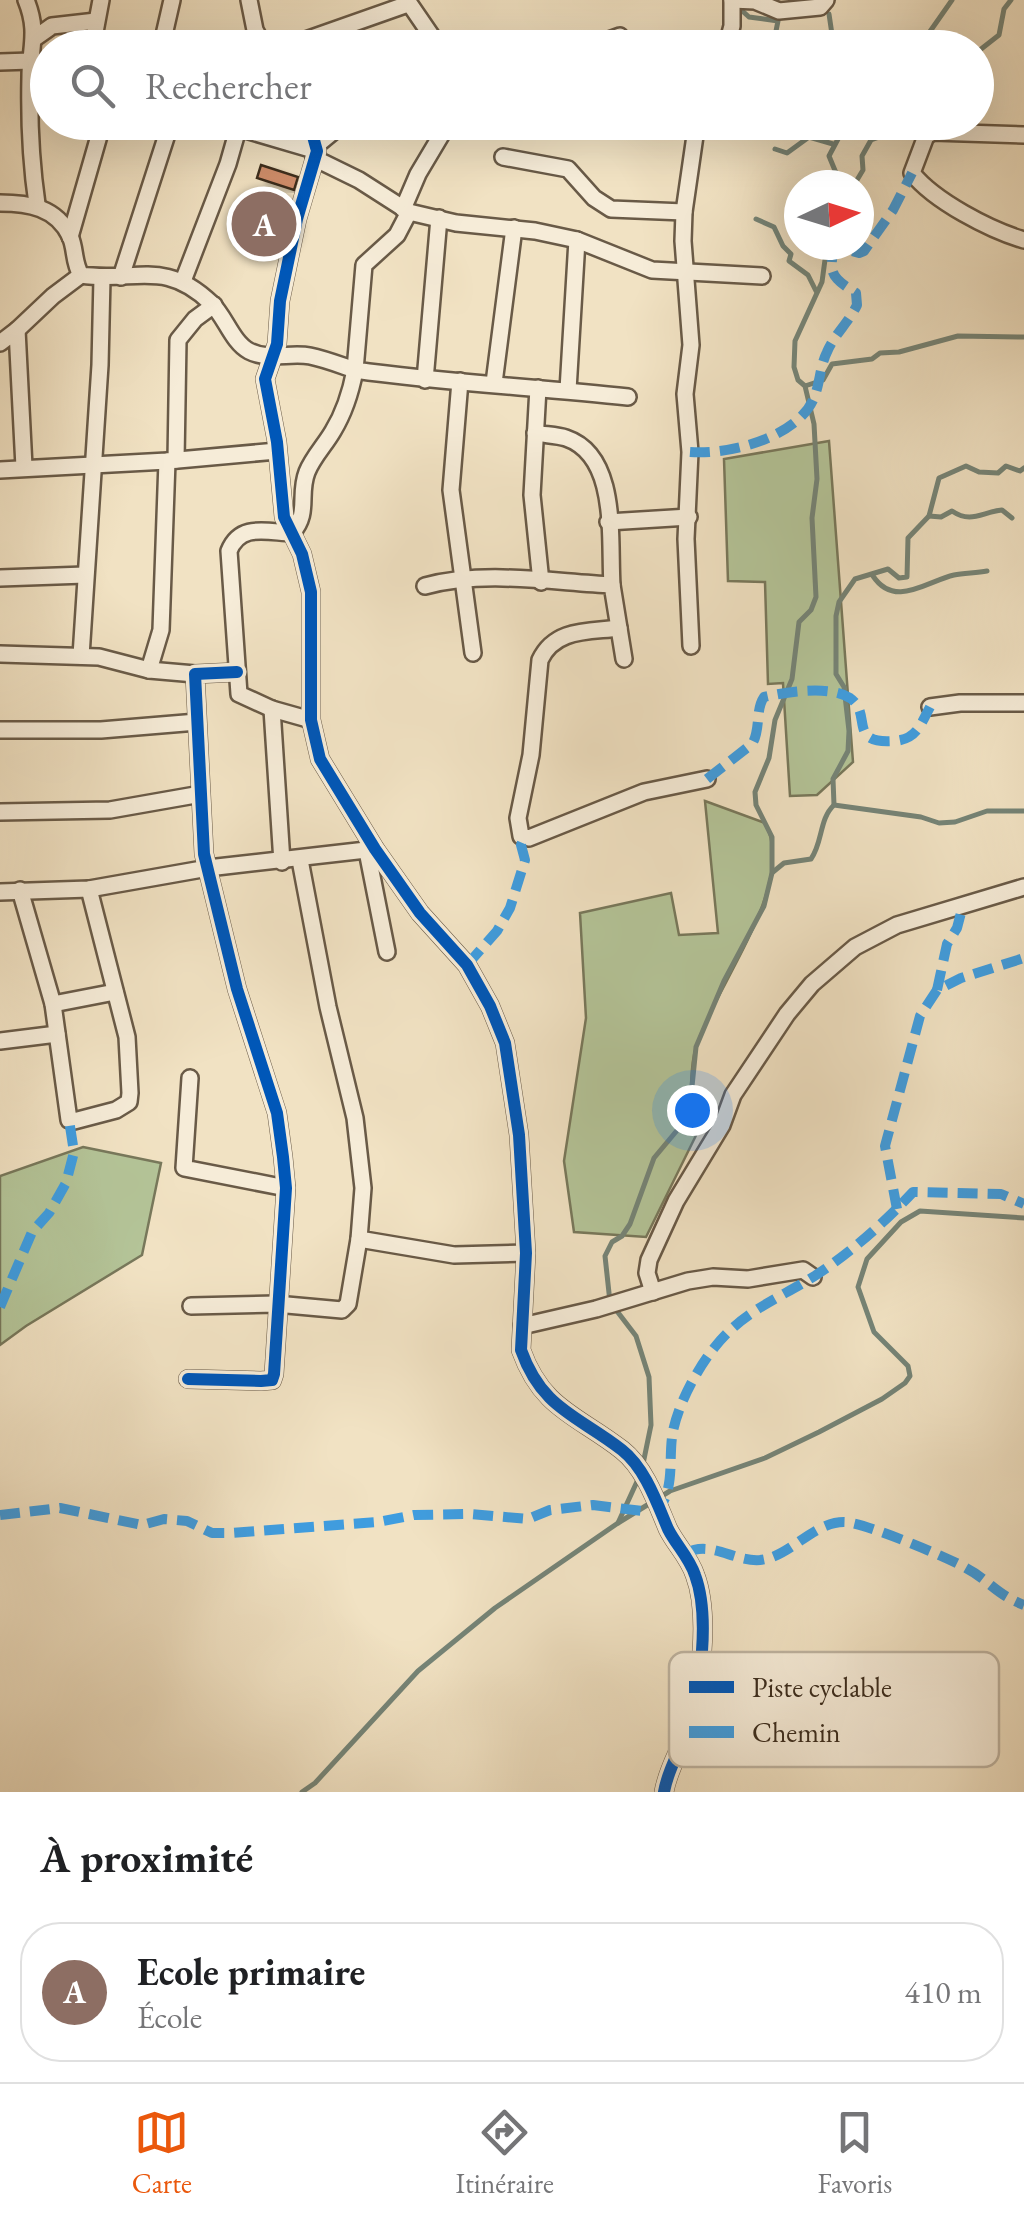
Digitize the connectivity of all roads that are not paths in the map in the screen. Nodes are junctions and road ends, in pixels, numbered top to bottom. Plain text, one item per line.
1 (26, 0) edge
2 (101, 0) edge
3 (172, 0) edge
4 (250, 0) edge
5 (732, 0) edge
6 (826, 0) edge
7 (407, 2) edge
8 (780, 5) edge
9 (96, 21) junction
10 (33, 30) edge
11 (46, 30) edge
12 (95, 30) edge
13 (165, 30) edge
14 (255, 30) edge
15 (332, 30) edge
16 (427, 30) edge
17 (731, 30) edge
18 (0, 62) edge
19 (30, 62) edge
20 (994, 134) edge
21 (1024, 135) edge
22 (32, 140) edge
23 (99, 140) edge
24 (165, 140) edge
25 (235, 140) edge
26 (275, 140) edge
27 (313, 140) edge
28 (328, 140) edge
29 (438, 140) edge
30 (695, 140) edge
31 (924, 140) edge
32 (316, 152) junction
33 (503, 157) dead end
34 (0, 203) edge
35 (37, 204) junction
36 (406, 210) junction
37 (684, 212) junction
38 (438, 218) junction
39 (514, 228) junction
40 (70, 236) junction
41 (577, 240) junction
42 (1024, 240) edge
43 (684, 273) junction
44 (81, 275) junction
45 (762, 276) dead end
46 (120, 277) junction
47 (102, 278) junction
48 (183, 281) junction
49 (214, 305) junction
50 (18, 330) junction
51 (0, 343) edge
52 (272, 356) junction
53 (354, 370) junction
54 (425, 380) junction
55 (460, 381) junction
56 (494, 383) junction
57 (538, 388) junction
58 (568, 390) junction
59 (628, 397) dead end
60 (535, 434) junction
61 (277, 451) junction
62 (171, 461) junction
63 (93, 464) junction
64 (24, 466) junction
65 (0, 470) edge
66 (688, 517) junction
67 (608, 522) junction
68 (292, 533) junction
69 (85, 575) junction
70 (0, 578) edge
71 (463, 580) junction
72 (542, 582) junction
73 (612, 585) junction
74 (425, 586) dead end
75 (619, 628) junction
76 (690, 646) dead end
77 (474, 653) dead end
78 (0, 654) edge
79 (81, 656) junction
80 (624, 658) dead end
81 (149, 670) junction
82 (238, 672) junction
83 (195, 674) junction
84 (1024, 703) edge
85 (930, 707) dead end
86 (272, 709) junction
87 (311, 720) junction
88 (198, 722) junction
89 (0, 730) edge
90 (708, 780) dead end
91 (201, 794) junction
92 (0, 812) edge
93 (371, 850) junction
94 (300, 860) junction
95 (282, 862) junction
96 (208, 868) junction
97 (1024, 887) edge
98 (89, 889) junction
99 (20, 890) junction
100 (0, 892) edge
101 (387, 952) dead end
102 (115, 992) junction
103 (53, 1004) junction
104 (57, 1034) junction
105 (0, 1042) edge
106 (190, 1078) dead end
107 (286, 1188) junction
108 (359, 1239) junction
109 (526, 1253) junction
110 (813, 1277) dead end
111 (652, 1292) junction
112 (276, 1304) junction
113 (192, 1306) dead end
114 (522, 1326) junction
115 (188, 1378) dead end
116 (701, 1652) edge
117 (670, 1767) edge
118 (664, 1792) edge

1 - 10 street
2 - 9 street
3 - 13 street
4 - 14 street
5 - 8 street
5 - 17 street
6 - 8 street
7 - 15 street
7 - 16 street
9 - 11 street
9 - 12 street
18 - 19 street
20 - 21 street
22 - 35 street
23 - 40 street
24 - 46 street
25 - 48 street
26 - 32 street
27 - 32 street
28 - 32 street
29 - 36 street
30 - 37 street
31 - 42 street
32 - 36 street
32 - 52 street
33 - 37 street
34 - 35 street
35 - 40 street
36 - 38 street
36 - 53 street
37 - 43 street
38 - 39 street
38 - 54 street
39 - 41 street
39 - 56 street
40 - 44 street
41 - 43 street
41 - 58 street
43 - 45 street
43 - 66 street
44 - 47 street
44 - 50 street
46 - 47 street
46 - 48 street
47 - 63 street
48 - 49 street
49 - 52 street
49 - 62 street
50 - 51 street
50 - 64 street
52 - 53 street
52 - 61 street
53 - 54 street
53 - 68 street
54 - 55 street
55 - 56 street
55 - 71 street
56 - 57 street
57 - 58 street
57 - 60 street
58 - 59 street
60 - 67 street
60 - 72 street
61 - 62 street
61 - 68 street
62 - 63 street
62 - 81 street
63 - 64 street
63 - 69 street
64 - 65 street
66 - 67 street
66 - 76 street
67 - 73 street
68 - 82 street
68 - 87 street
69 - 70 street
69 - 79 street
71 - 72 street
71 - 74 street
71 - 77 street
72 - 73 street
73 - 75 street
75 - 80 street
75 - 90 street
78 - 79 street
79 - 81 street
81 - 83 street
82 - 83 street
82 - 86 street
83 - 88 street
84 - 85 street
86 - 87 street
86 - 95 street
87 - 93 street
88 - 89 street
88 - 91 street
91 - 92 street
91 - 96 street
93 - 94 street
93 - 101 street
93 - 109 street
94 - 95 street
94 - 108 street
95 - 96 street
96 - 98 street
96 - 107 street
97 - 111 street
98 - 99 street
98 - 102 street
99 - 100 street
99 - 103 street
102 - 103 street
102 - 104 street
103 - 104 street
104 - 105 street
106 - 107 street
107 - 112 street
108 - 109 street
108 - 112 street
109 - 114 street
110 - 111 street
111 - 114 street
112 - 113 street
112 - 115 street
114 - 116 street
117 - 118 street

